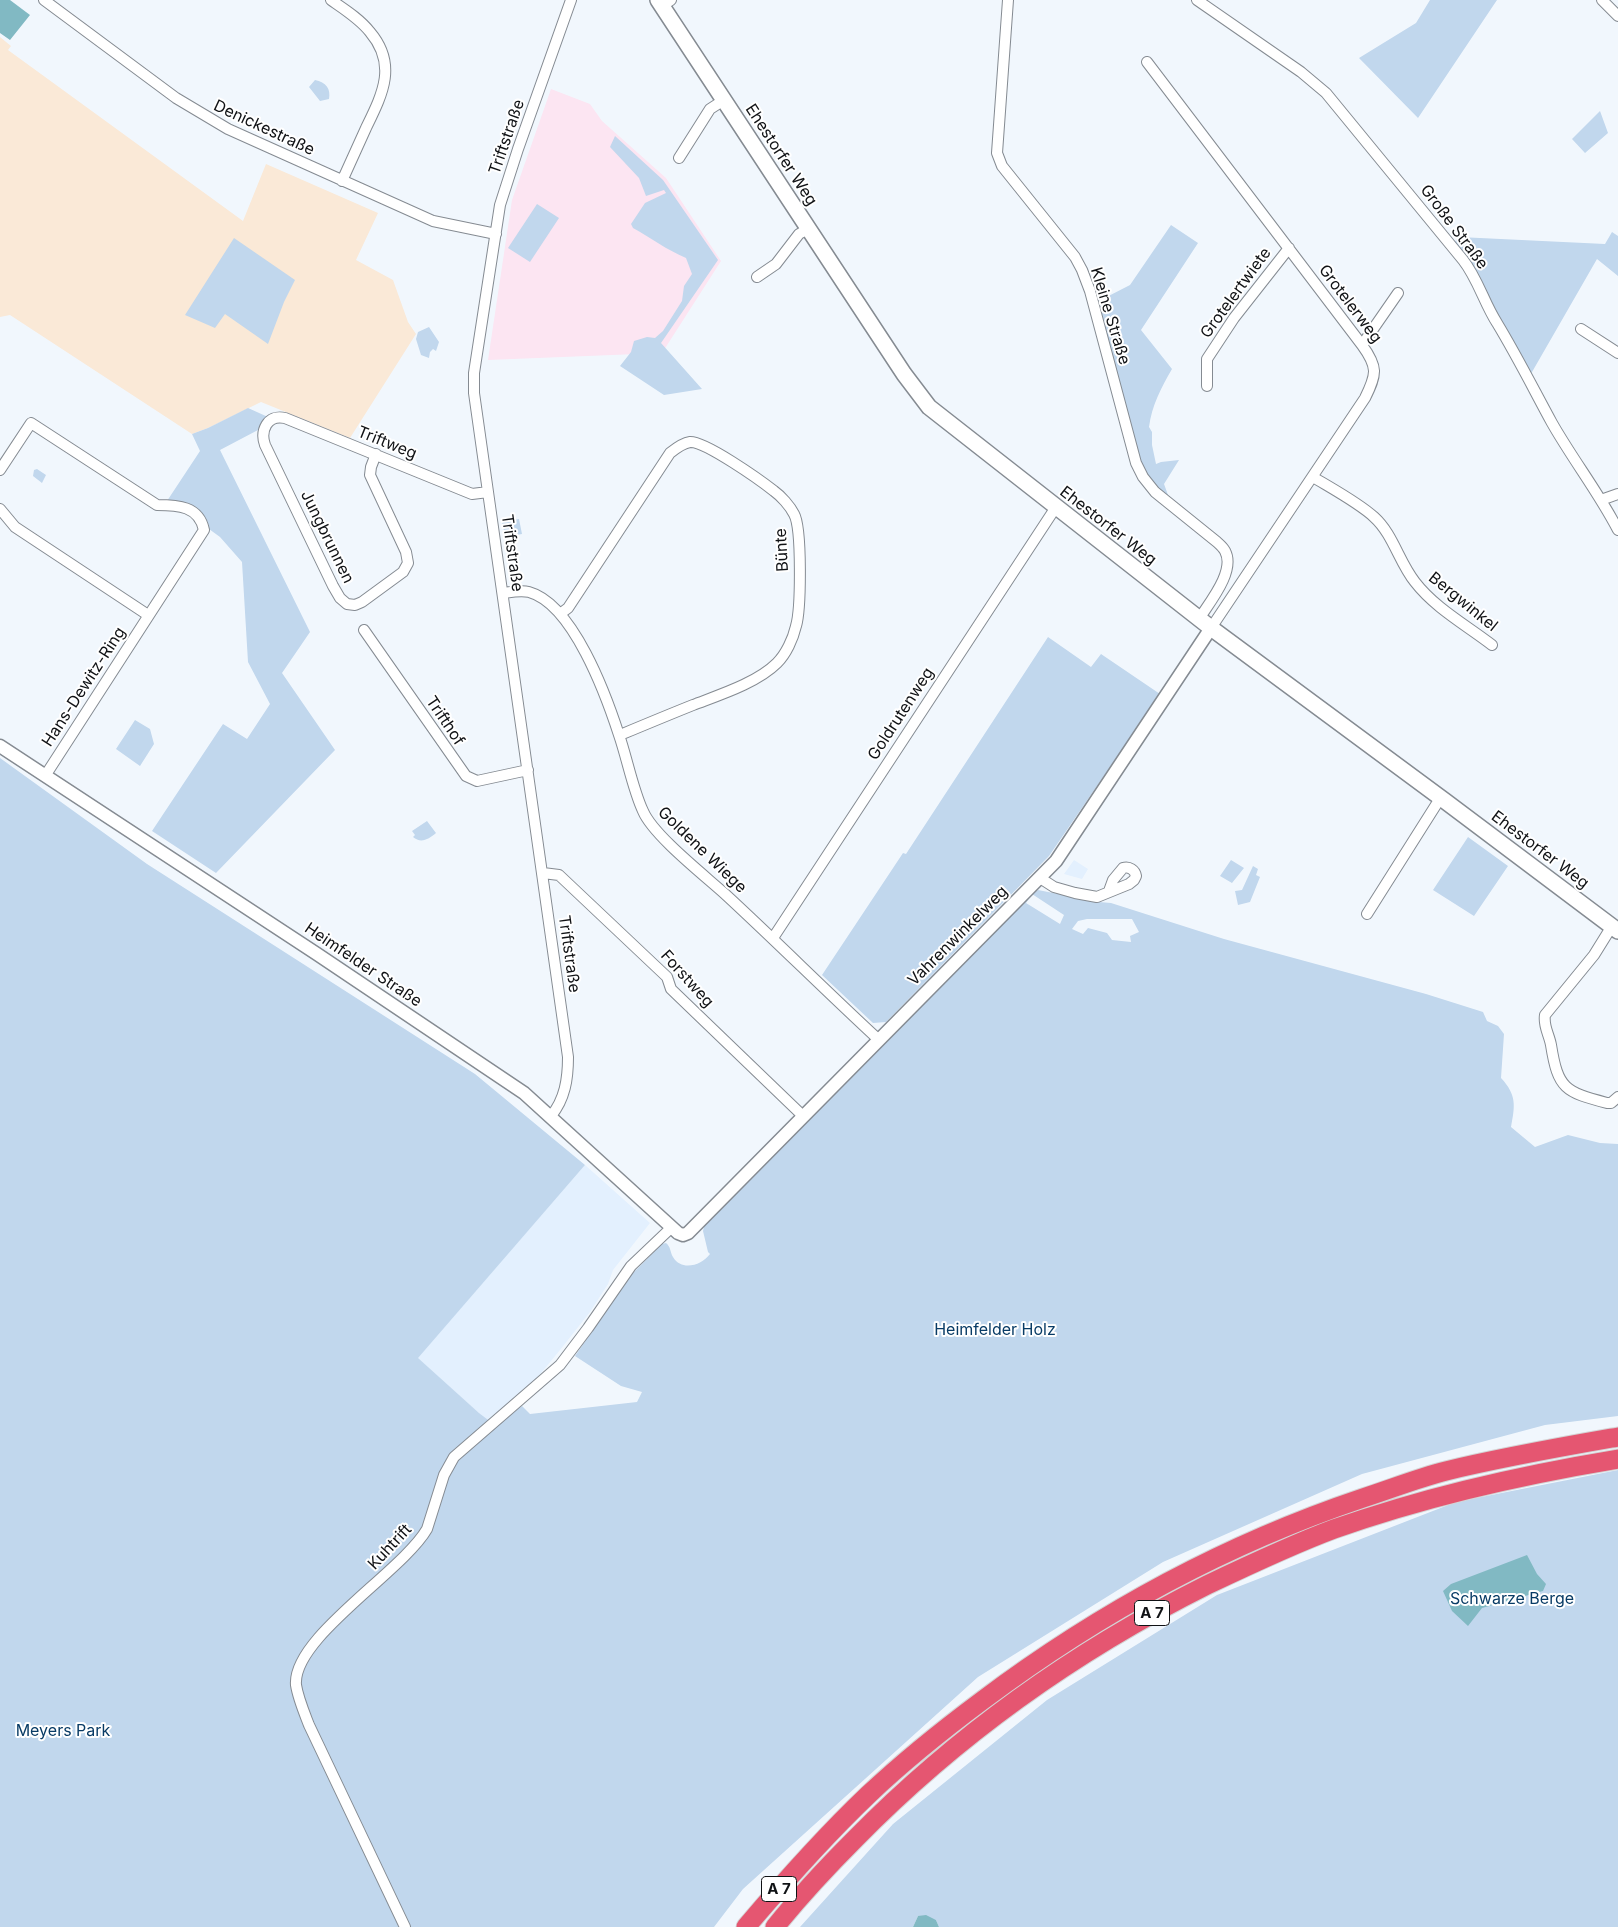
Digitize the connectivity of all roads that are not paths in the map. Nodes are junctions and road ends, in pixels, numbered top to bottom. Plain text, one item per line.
1 (44, 0) edge
2 (331, 0) edge
3 (571, 0) edge
4 (1008, 0) edge
5 (1197, 0) edge
6 (1602, 0) edge
7 (664, 2) edge
8 (1618, 16) edge
9 (1147, 62) dead end
10 (724, 100) junction
11 (679, 158) dead end
12 (342, 181) junction
13 (808, 228) junction
14 (496, 234) junction
15 (1289, 248) junction
16 (757, 277) dead end
17 (1398, 293) dead end
18 (1581, 328) dead end
19 (1362, 345) junction
20 (1618, 353) edge
21 (1207, 386) dead end
22 (276, 418) joint
23 (376, 454) junction
24 (0, 470) edge
25 (1313, 477) junction
26 (488, 492) junction
27 (1618, 494) edge
28 (1601, 500) junction
29 (1056, 507) junction
30 (0, 509) edge
31 (1618, 530) edge
32 (503, 592) junction
33 (560, 614) junction
34 (148, 615) junction
35 (1205, 624) junction
36 (364, 630) dead end
37 (1492, 645) dead end
38 (620, 735) junction
39 (0, 746) edge
40 (528, 770) junction
41 (45, 776) junction
42 (1441, 797) junction
43 (543, 873) junction
44 (1040, 878) junction
45 (1109, 891) dead end
46 (1367, 914) dead end
47 (1615, 928) edge
48 (773, 938) junction
49 (879, 1040) junction
50 (1618, 1097) edge
51 (550, 1116) junction
52 (803, 1116) junction
53 (672, 1227) junction
54 (688, 1234) joint
55 (1618, 1437) edge
56 (1618, 1459) edge
57 (405, 1927) edge
58 (746, 1927) edge
59 (775, 1927) edge

1 - 12 street, Denickestraße
2 - 12 street
3 - 14 street, Triftstraße
4 - 35 street, Kleine Straße
5 - 28 street, Große Straße
6 - 8 street
7 - 10 main road, Ehestorfer Weg
9 - 15 street, Grotelerweg
10 - 11 street, Ehestorfer Weg
10 - 13 main road, Ehestorfer Weg
12 - 14 street, Denickestraße
13 - 16 street, Ehestorfer Weg
13 - 29 main road, Ehestorfer Weg
14 - 26 street, Triftstraße
15 - 19 street, Grotelerweg
15 - 21 street, Grotelertwiete
17 - 19 street
18 - 20 street
19 - 25 street, Grotelerweg
22 - 23 street, Triftweg
22 - 23 street, Jungbrunnen
23 - 26 street, Triftweg
24 - 34 street, Hans-Dewitz-Ring
25 - 35 street, Grotelerweg
25 - 37 street, Bergwinkel
26 - 32 street, Triftstraße
27 - 28 street
28 - 31 street, Große Straße
29 - 35 main road, Ehestorfer Weg
29 - 48 street, Goldrutenweg
30 - 34 street
32 - 33 street, Goldene Wiege
32 - 40 street, Triftstraße
33 - 38 street, Goldene Wiege
33 - 38 street, Bünte
34 - 41 street, Hans-Dewitz-Ring
35 - 42 main road, Ehestorfer Weg
35 - 44 street, Vahrenwinkelweg
36 - 40 street, Trifthof
38 - 48 street, Goldene Wiege
39 - 41 street, Heimfelder Straße
40 - 43 street, Triftstraße
41 - 51 street, Heimfelder Straße
42 - 46 street
42 - 47 main road, Ehestorfer Weg
43 - 51 street, Triftstraße
43 - 52 street, Forstweg
44 - 45 street
44 - 49 street, Vahrenwinkelweg
47 - 50 street
48 - 49 street, Goldene Wiege
49 - 52 street, Vahrenwinkelweg
51 - 53 street, Heimfelder Straße
52 - 54 street, Vahrenwinkelweg
53 - 54 street, Heimfelder Straße
53 - 57 street, Kuhtrift
55 - 58 highway, A 7
56 - 59 highway, A 7

